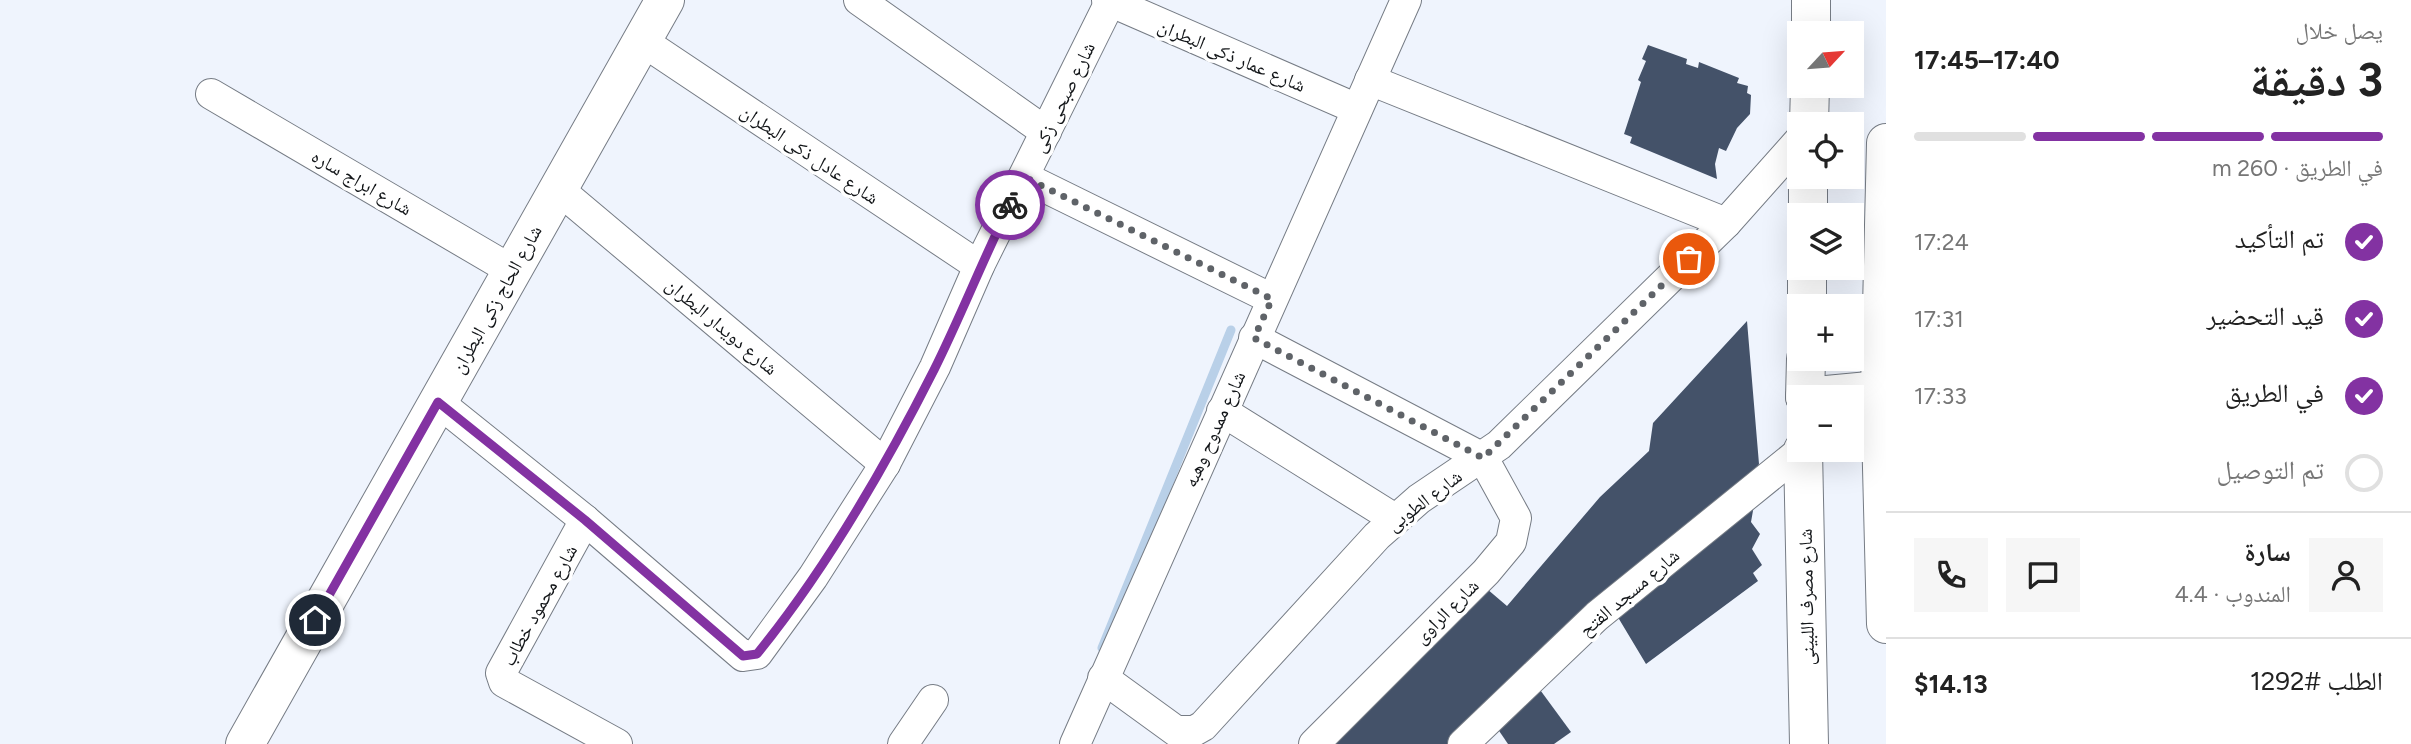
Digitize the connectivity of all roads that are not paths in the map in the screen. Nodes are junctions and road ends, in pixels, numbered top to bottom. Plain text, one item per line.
1 (665, 0) edge
2 (859, 0) edge
3 (1406, 0) edge
4 (1811, 0) edge
5 (1109, 1) edge
6 (1811, 21) edge
7 (642, 41) junction
8 (1370, 80) junction
9 (211, 94) dead end
10 (1357, 109) junction
11 (1046, 132) junction
12 (1886, 143) edge
13 (1787, 154) edge
14 (1024, 177) junction
15 (558, 189) junction
16 (1726, 223) junction
17 (979, 266) junction
18 (513, 271) junction
19 (1272, 299) junction
20 (1254, 338) junction
21 (1880, 381) junction
22 (1806, 383) edge
23 (438, 402) junction
24 (1222, 411) junction
25 (1483, 458) junction
26 (1788, 462) edge
27 (1803, 462) edge
28 (885, 464) junction
29 (1395, 519) junction
30 (585, 520) junction
31 (1886, 624) edge
32 (1103, 678) junction
33 (933, 699) dead end
34 (245, 744) edge
35 (617, 744) edge
36 (903, 744) edge
37 (1075, 744) edge
38 (1314, 744) edge
39 (1463, 744) edge
40 (1809, 744) edge

1 - 7 main road, شارع الحاج زكى البطران
2 - 11 street
3 - 8 street, شارع ممدوح وهبه
4 - 6 main road
5 - 10 street, شارع عمار ذكى البطران
5 - 11 street, شارع صبحى زكى
7 - 15 main road, شارع الحاج زكى البطران
7 - 17 street, شارع عادل ذكى البطران
8 - 10 street, شارع ممدوح وهبه
8 - 16 street
9 - 18 street, شارع ابراج ساره
10 - 19 street, شارع ممدوح وهبه
11 - 14 street, شارع صبحى زكى
12 - 21 main road
13 - 16 street, شارع الطوبى
14 - 17 street, شارع صبحى زكى
14 - 19 street
15 - 18 main road, شارع الحاج زكى البطران
15 - 28 street, شارع دويدار البطران
16 - 25 street, شارع الطوبى
17 - 28 street, شارع صبحى زكى
18 - 23 main road, شارع الحاج زكى البطران
19 - 20 street, شارع ممدوح وهبه
20 - 24 street, شارع ممدوح وهبه
20 - 25 street
21 - 22 main road
21 - 31 main road
23 - 30 street
23 - 34 main road, شارع الحاج زكى البطران
24 - 29 street
24 - 32 street, شارع ممدوح وهبه
25 - 29 street, شارع الطوبى
25 - 38 street, شارع الراوى
26 - 39 street, شارع مسجد الفتح
27 - 40 main road, شارع مصرف اللبينى
28 - 30 street, شارع صبحى زكى
29 - 32 street, شارع الطوبى
30 - 35 street, شارع محمود خطاب
32 - 37 street, شارع ممدوح وهبه
33 - 36 street

